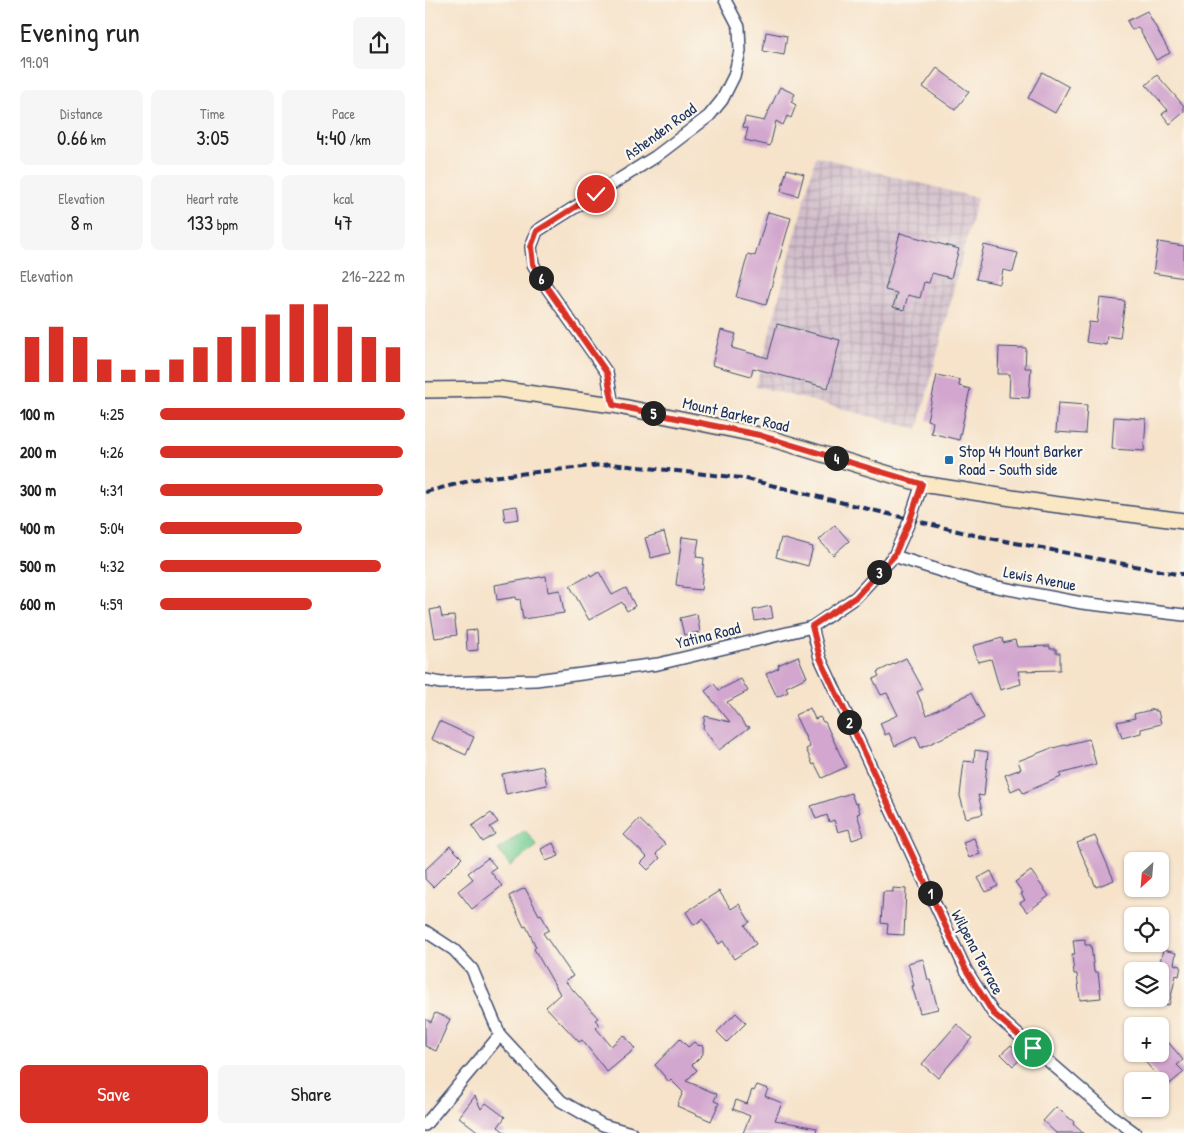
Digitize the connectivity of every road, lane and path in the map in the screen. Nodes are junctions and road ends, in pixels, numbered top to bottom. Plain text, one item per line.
1 (725, 0) edge
2 (425, 390) edge
3 (613, 405) junction
4 (922, 484) junction
5 (1184, 520) edge
6 (894, 556) junction
7 (1184, 615) edge
8 (812, 626) junction
9 (425, 680) edge
10 (425, 931) edge
11 (500, 1035) junction
12 (425, 1125) edge
13 (631, 1133) edge
14 (1135, 1133) edge

1 - 3 street, Ashenden Road
2 - 3 main road, Mount Barker Road
3 - 4 main road, Mount Barker Road
4 - 5 main road, Mount Barker Road
4 - 6 street, Yatina Road
6 - 7 street, Lewis Avenue
6 - 8 street, Yatina Road
8 - 9 street, Yatina Road
8 - 14 street, Wilpena Terrace
10 - 11 street
11 - 12 street
11 - 13 street

